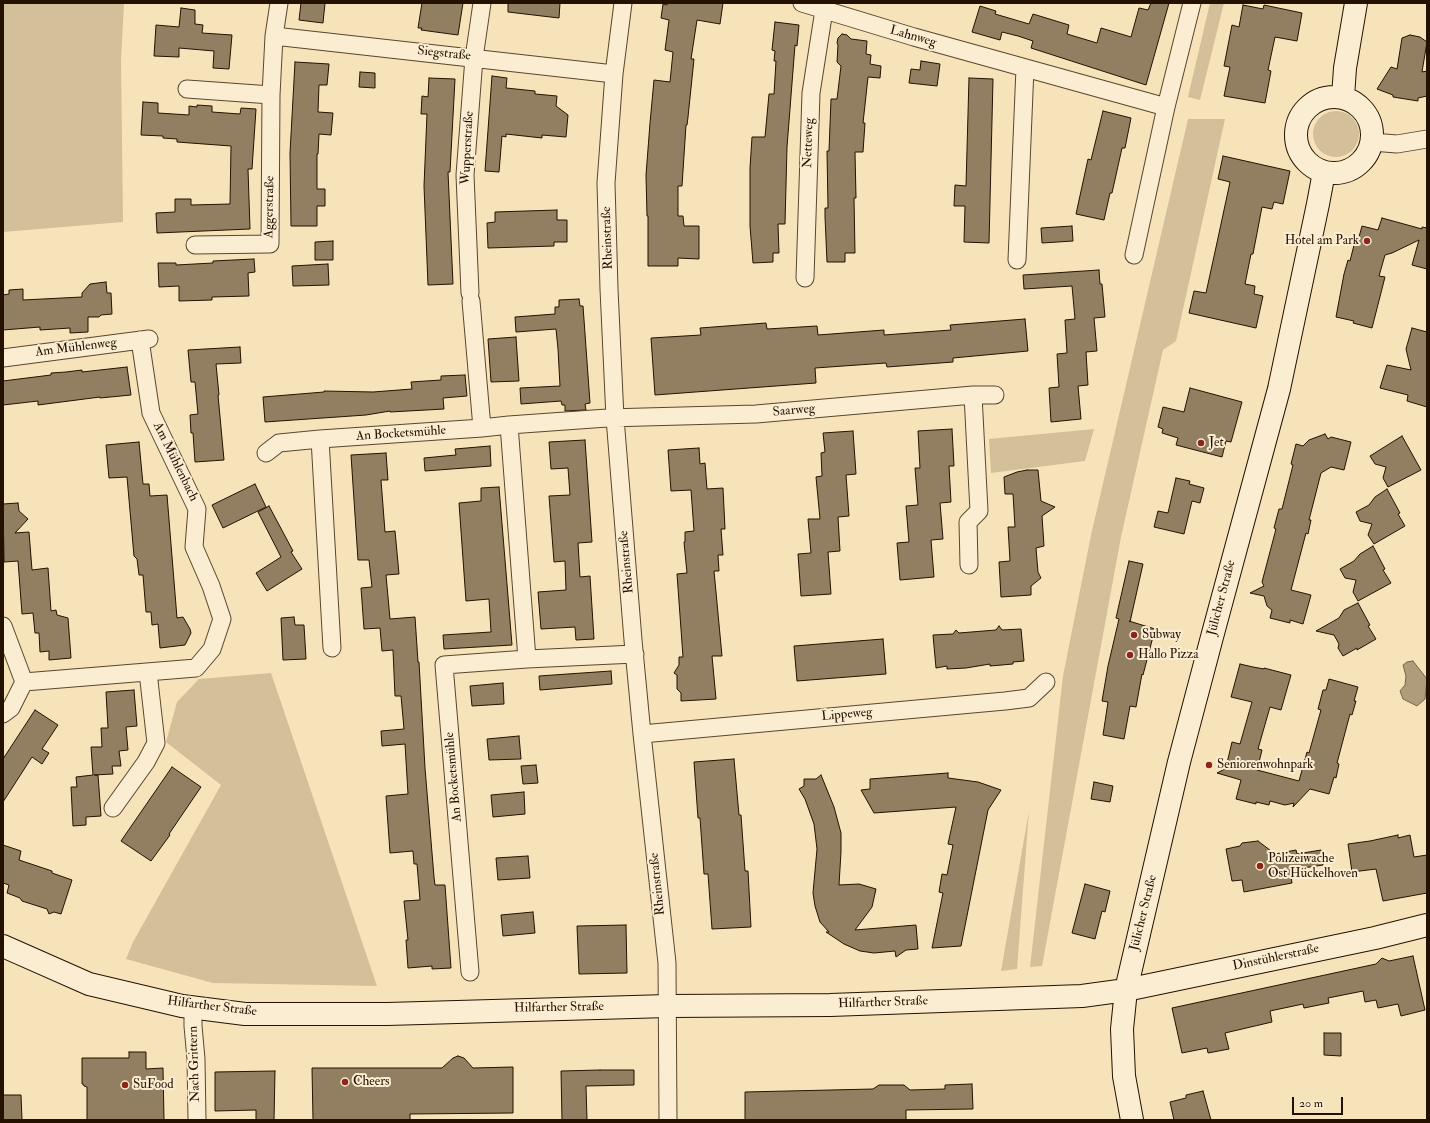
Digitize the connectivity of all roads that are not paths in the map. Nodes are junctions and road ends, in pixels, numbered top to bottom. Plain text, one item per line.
1 (278, 3) edge
2 (482, 3) edge
3 (623, 3) edge
4 (802, 3) edge
5 (1192, 3) edge
6 (1356, 3) edge
7 (824, 10) junction
8 (274, 36) junction
9 (474, 58) junction
10 (1025, 68) junction
11 (614, 74) junction
12 (187, 89) dead end
13 (271, 95) junction
14 (1343, 97) junction
15 (1166, 107) junction
16 (1427, 139) edge
17 (1372, 142) junction
18 (1324, 172) junction
19 (195, 245) dead end
20 (1134, 255) dead end
21 (1017, 260) dead end
22 (804, 278) dead end
23 (145, 339) joint
24 (3, 358) edge
25 (973, 395) junction
26 (995, 395) dead end
27 (615, 418) junction
28 (509, 425) junction
29 (482, 428) junction
30 (320, 439) junction
31 (266, 453) dead end
32 (969, 565) dead end
33 (3, 626) edge
34 (332, 648) dead end
35 (635, 654) junction
36 (527, 659) junction
37 (148, 672) junction
38 (24, 682) junction
39 (1046, 682) dead end
40 (3, 714) edge
41 (642, 734) junction
42 (113, 808) dead end
43 (1427, 925) edge
44 (3, 946) edge
45 (470, 972) dead end
46 (1126, 990) junction
47 (668, 1006) junction
48 (193, 1008) junction
49 (197, 1120) edge
50 (668, 1120) edge
51 (1132, 1120) edge

1 - 8 street, Aggerstraße
2 - 9 street, Wupperstraße
3 - 11 street, Rheinstraße
4 - 7 street, Lahnweg
5 - 15 street
6 - 14 main road
7 - 10 street, Lahnweg
7 - 22 street, Netteweg
8 - 9 street, Siegstraße
8 - 13 street, Aggerstraße
9 - 11 street, Siegstraße
9 - 29 street, Wupperstraße
10 - 15 street, Lahnweg
10 - 21 street
11 - 27 street, Rheinstraße
12 - 13 street
13 - 19 street, Aggerstraße
14 - 17 main road
14 - 18 main road
15 - 20 street
16 - 17 street
17 - 18 main road
18 - 46 main road, Jülicher Straße
23 - 24 street, Am Mühlenweg
23 - 37 street, Am Mühlenbach
25 - 26 street, Saarweg
25 - 27 street, Saarweg
25 - 32 street
27 - 28 street, An Bocketsmühle
27 - 35 street, Rheinstraße
28 - 29 street, An Bocketsmühle
28 - 36 street
29 - 30 street, An Bocketsmühle
30 - 31 street, An Bocketsmühle
30 - 34 street
33 - 38 street
35 - 36 street, An Bocketsmühle
35 - 41 street, Rheinstraße
36 - 45 street, An Bocketsmühle
37 - 38 street, Am Mühlenbach
37 - 42 street
38 - 40 street
39 - 41 street, Lippeweg
41 - 47 street, Rheinstraße
43 - 46 main road, Dinstühlerstraße
44 - 48 main road, Hilfarther Straße
46 - 47 main road, Hilfarther Straße
46 - 51 main road, Jülicher Straße
47 - 48 main road, Hilfarther Straße
47 - 50 street, Rheinstraße
48 - 49 street, Nach Grittern

